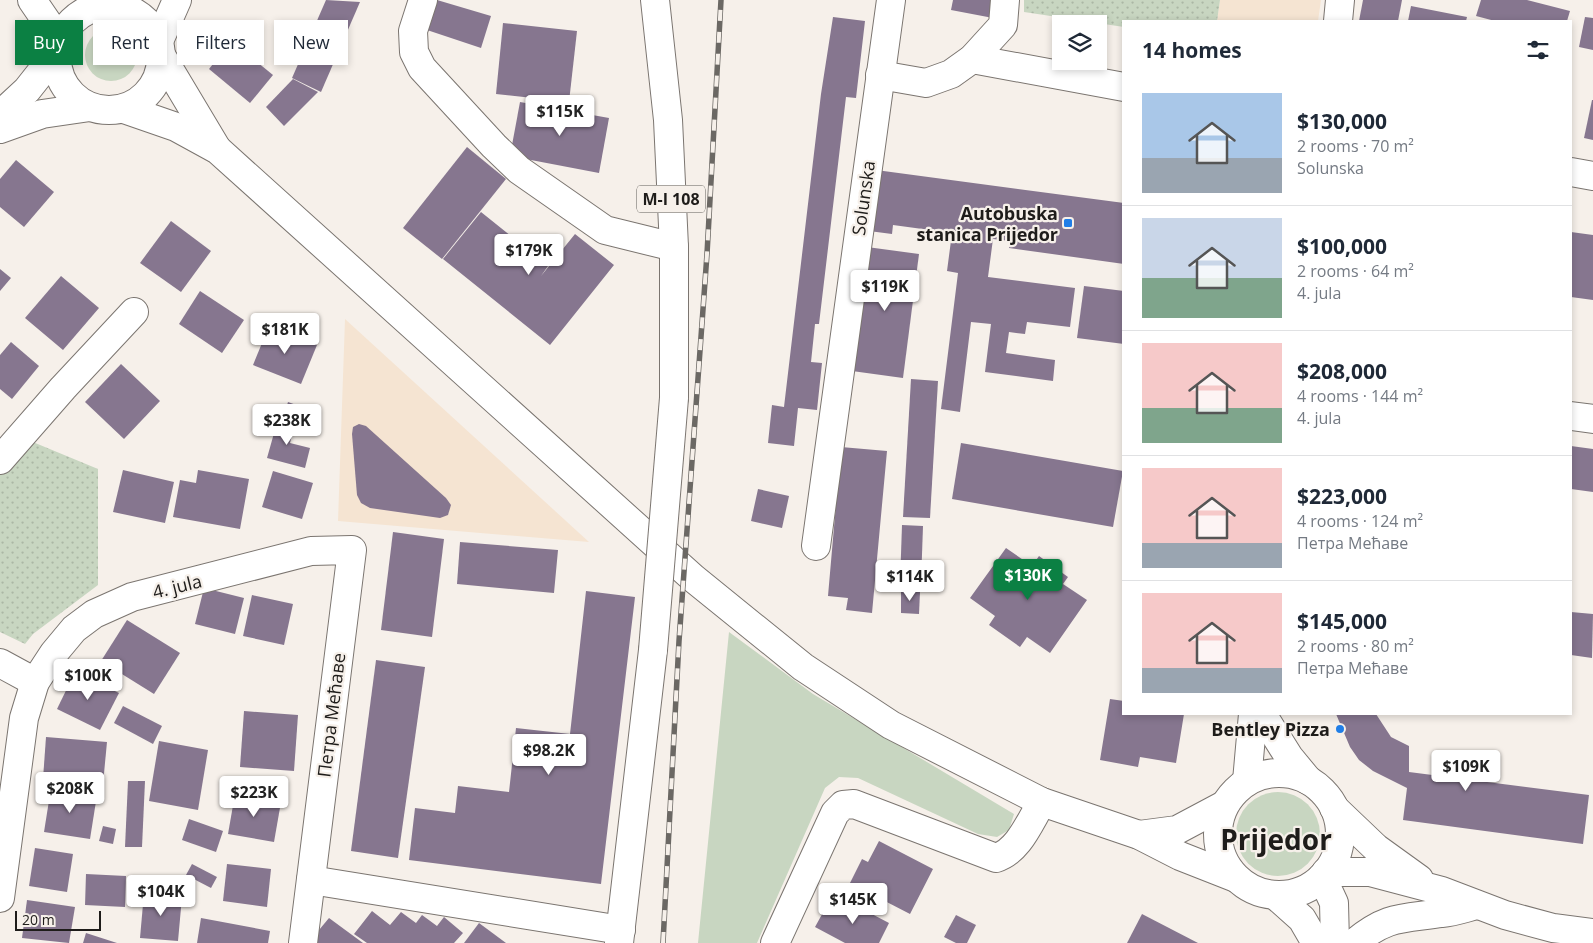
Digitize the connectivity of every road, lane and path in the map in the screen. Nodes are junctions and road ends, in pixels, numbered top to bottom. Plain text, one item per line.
1 (32, 0) edge
2 (177, 0) edge
3 (423, 0) edge
4 (655, 0) edge
5 (891, 0) edge
6 (1005, 0) edge
7 (1340, 0) edge
8 (94, 4) edge
9 (43, 20) edge
10 (75, 20) edge
11 (144, 20) edge
12 (1338, 20) edge
13 (167, 29) edge
14 (972, 60) junction
15 (167, 61) edge
16 (46, 65) edge
17 (58, 65) edge
18 (159, 65) edge
19 (880, 75) junction
20 (1122, 87) edge
21 (90, 107) junction
22 (124, 109) junction
23 (0, 115) edge
24 (0, 129) edge
25 (218, 150) junction
26 (1572, 172) edge
27 (1593, 176) edge
28 (674, 247) junction
29 (134, 312) dead end
30 (1572, 416) edge
31 (1593, 419) edge
32 (0, 460) edge
33 (816, 546) dead end
34 (352, 550) joint
35 (0, 663) edge
36 (35, 682) junction
37 (1253, 715) edge
38 (1263, 715) edge
39 (1308, 780) junction
40 (1247, 782) junction
41 (1042, 802) junction
42 (1224, 805) junction
43 (1334, 808) junction
44 (1139, 835) junction
45 (1324, 874) junction
46 (1236, 878) junction
47 (311, 880) junction
48 (1442, 891) junction
49 (1275, 895) junction
50 (0, 898) edge
51 (1477, 904) junction
52 (1593, 933) edge
53 (620, 936) edge
54 (1556, 936) edge
55 (303, 943) edge
56 (775, 943) edge
57 (1316, 943) edge
58 (1335, 943) edge
59 (1354, 943) edge

1 - 9 main road
2 - 13 main road
3 - 28 main road
4 - 28 main road, M-I 108
5 - 19 main road, Solunska
6 - 14 main road
7 - 12 main road
8 - 10 main road
8 - 11 main road
14 - 19 main road
14 - 20 main road
15 - 25 main road
16 - 23 main road
17 - 21 main road
18 - 22 main road
19 - 33 main road, Solunska
21 - 22 main road
21 - 24 main road
22 - 25 main road
25 - 41 main road
26 - 27 main road
28 - 53 main road, M-I 108, bridge
29 - 32 main road
30 - 31 main road
34 - 36 main road, 4. jula
34 - 47 main road, Петра Мећаве
35 - 36 main road
36 - 50 main road, 4. jula
37 - 40 main road
38 - 39 main road
39 - 40 main road
39 - 43 main road
40 - 42 main road
41 - 44 main road
41 - 56 main road
42 - 44 main road
42 - 46 main road
43 - 45 main road
43 - 48 main road
44 - 46 main road
45 - 48 main road
45 - 49 main road
45 - 58 main road
46 - 49 main road
47 - 53 main road
47 - 55 main road, Петра Мећаве
48 - 51 main road
49 - 57 main road
51 - 54 main road
51 - 59 main road
52 - 54 main road

